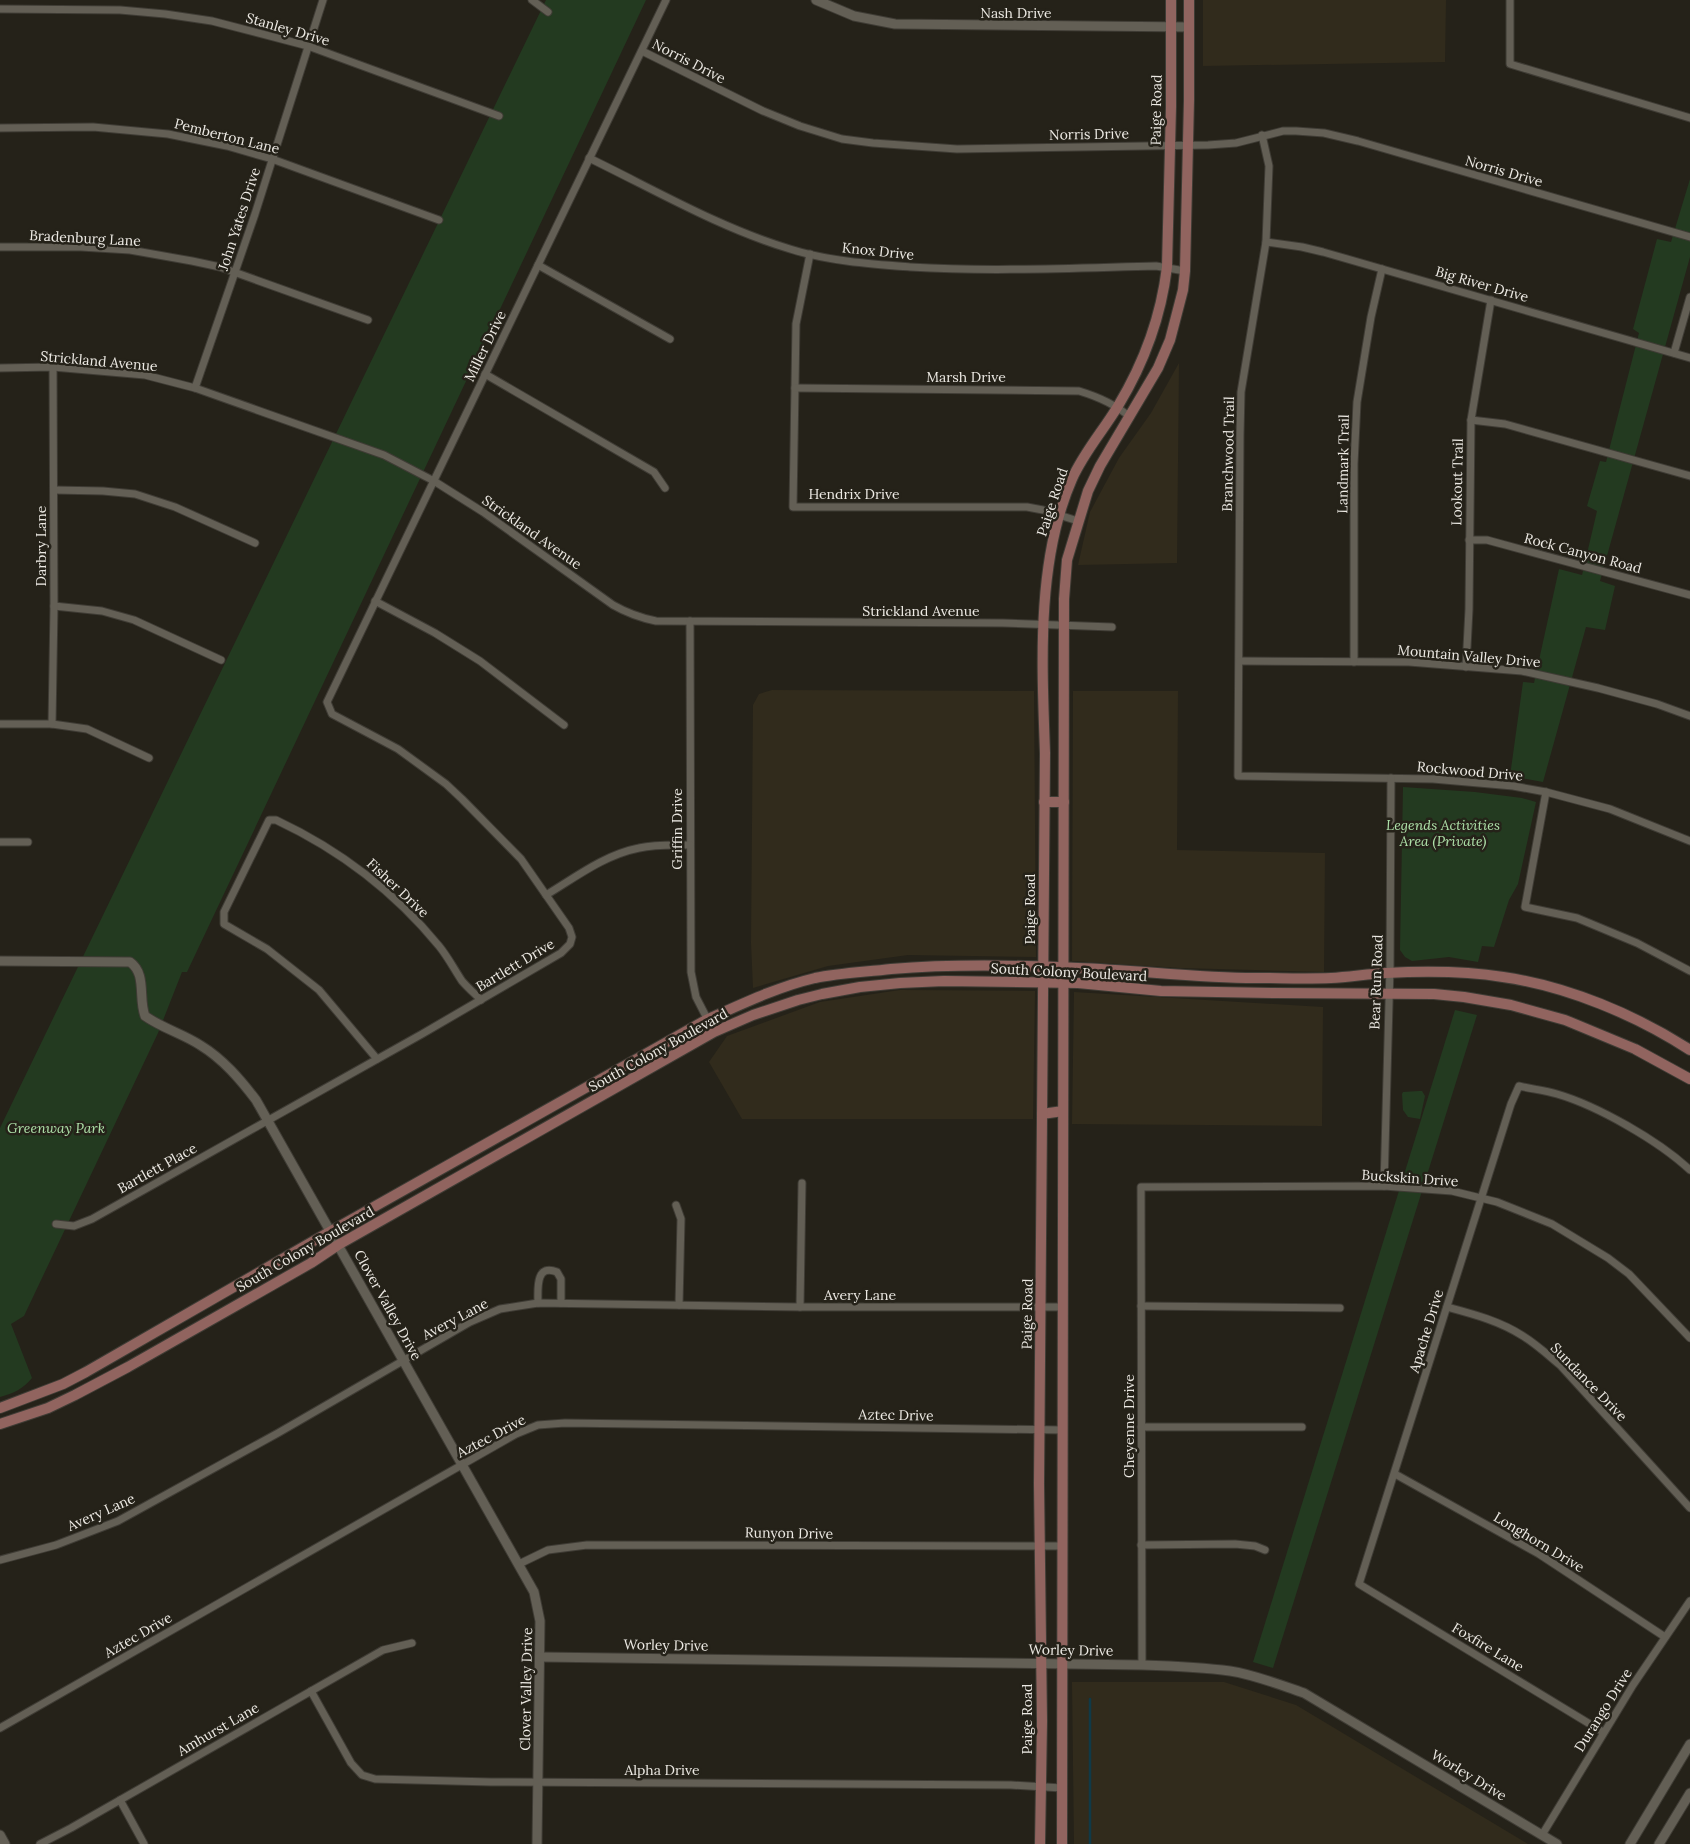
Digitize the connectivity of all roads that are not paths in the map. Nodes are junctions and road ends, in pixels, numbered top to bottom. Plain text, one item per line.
1 (323, 0) edge
2 (532, 0) edge
3 (666, 0) edge
4 (816, 0) edge
5 (1171, 0) edge
6 (1189, 0) edge
7 (1510, 0) edge
8 (0, 9) edge
9 (548, 12) dead end
10 (1189, 27) junction
11 (1171, 28) junction
12 (308, 46) junction
13 (642, 51) junction
14 (499, 116) dead end
15 (1690, 118) edge
16 (0, 128) edge
17 (1262, 135) junction
18 (1188, 145) junction
19 (1170, 146) junction
20 (590, 158) junction
21 (272, 159) junction
22 (438, 220) dead end
23 (1690, 237) edge
24 (1266, 242) junction
25 (0, 247) edge
26 (810, 254) junction
27 (538, 265) junction
28 (1167, 267) junction
29 (1382, 270) junction
30 (1185, 271) junction
31 (234, 272) junction
32 (1690, 297) edge
33 (1491, 300) junction
34 (368, 320) dead end
35 (670, 339) dead end
36 (1674, 353) junction
37 (1690, 358) edge
38 (53, 367) junction
39 (0, 368) edge
40 (485, 374) junction
41 (195, 388) junction
42 (795, 388) junction
43 (1118, 406) junction
44 (1130, 417) junction
45 (1471, 420) junction
46 (1690, 476) edge
47 (434, 481) junction
48 (665, 488) dead end
49 (54, 490) junction
50 (1059, 515) junction
51 (1078, 521) junction
52 (1469, 540) junction
53 (256, 543) dead end
54 (1690, 595) edge
55 (375, 601) junction
56 (54, 606) junction
57 (690, 621) junction
58 (1044, 625) junction
59 (1064, 625) junction
60 (1112, 627) dead end
61 (221, 660) dead end
62 (1240, 661) junction
63 (1354, 662) junction
64 (1466, 667) junction
65 (327, 702) joint
66 (1690, 716) edge
67 (0, 724) edge
68 (52, 724) junction
69 (564, 725) dead end
70 (149, 758) dead end
71 (1238, 776) joint
72 (1391, 778) junction
73 (1546, 792) junction
74 (1044, 802) junction
75 (1064, 802) junction
76 (1690, 841) edge
77 (0, 842) edge
78 (28, 842) dead end
79 (690, 845) junction
80 (546, 894) junction
81 (0, 961) edge
82 (1044, 967) junction
83 (1063, 967) junction
84 (1690, 971) edge
85 (858, 972) junction
86 (1390, 973) junction
87 (1168, 974) junction
88 (1257, 978) junction
89 (1044, 983) junction
90 (1063, 984) junction
91 (860, 987) junction
92 (782, 988) junction
93 (1180, 991) junction
94 (1256, 993) junction
95 (1389, 994) junction
96 (481, 1000) junction
97 (798, 1000) junction
98 (706, 1020) junction
99 (714, 1032) junction
100 (1690, 1050) edge
101 (377, 1059) junction
102 (1690, 1080) edge
103 (552, 1107) junction
104 (1062, 1110) junction
105 (1042, 1114) junction
106 (268, 1120) junction
107 (559, 1120) junction
108 (1689, 1168) edge
109 (802, 1183) dead end
110 (1384, 1186) junction
111 (1141, 1187) joint
112 (1481, 1198) junction
113 (676, 1205) dead end
114 (56, 1224) dead end
115 (330, 1232) junction
116 (338, 1245) junction
117 (538, 1303) junction
118 (561, 1304) junction
119 (679, 1305) junction
120 (1141, 1306) junction
121 (800, 1307) junction
122 (1041, 1307) junction
123 (1447, 1307) junction
124 (1062, 1308) junction
125 (1340, 1308) dead end
126 (1690, 1338) edge
127 (403, 1362) junction
128 (0, 1408) edge
129 (0, 1424) edge
130 (1142, 1427) junction
131 (1302, 1428) dead end
132 (1040, 1430) junction
133 (1062, 1430) junction
134 (463, 1465) junction
135 (1395, 1474) junction
136 (1690, 1508) edge
137 (1142, 1545) junction
138 (1040, 1546) junction
139 (1062, 1546) junction
140 (1265, 1550) dead end
141 (0, 1560) edge
142 (519, 1564) junction
143 (1359, 1584) joint
144 (1690, 1600) edge
145 (1665, 1638) junction
146 (412, 1643) dead end
147 (540, 1657) junction
148 (1041, 1663) junction
149 (1062, 1664) junction
150 (1142, 1665) junction
151 (310, 1691) junction
152 (0, 1728) edge
153 (1604, 1732) junction
154 (1690, 1744) edge
155 (538, 1782) junction
156 (1041, 1787) junction
157 (1062, 1788) junction
158 (1690, 1793) edge
159 (120, 1800) junction
160 (0, 1835) edge
161 (1542, 1835) junction
162 (5, 1844) edge
163 (40, 1844) edge
164 (144, 1844) edge
165 (537, 1844) edge
166 (1040, 1844) edge
167 (1062, 1844) edge
168 (1557, 1844) edge
169 (1630, 1844) edge
170 (1660, 1844) edge

1 - 12 street, John Yates Drive
2 - 9 street
3 - 13 street, Miller Drive
4 - 11 street, Nash Drive
5 - 11 main road, Paige Road
6 - 10 main road
7 - 15 street
8 - 12 street, Stanley Drive
10 - 11 street, Nash Drive
10 - 18 main road
11 - 19 main road, Paige Road
12 - 14 street, Stanley Drive
12 - 21 street, John Yates Drive
13 - 19 street, Norris Drive
13 - 20 street, Miller Drive
16 - 21 street, Pemberton Lane
17 - 18 street, Norris Drive
17 - 23 street, Norris Drive
17 - 24 street, Branchwood Trail
18 - 19 street, Norris Drive
18 - 30 main road
19 - 28 main road, Paige Road
20 - 26 street, Knox Drive
20 - 27 street, Miller Drive
21 - 22 street, Pemberton Lane
21 - 31 street, John Yates Drive
24 - 29 street, Big River Drive
24 - 62 street, Branchwood Trail
25 - 31 street, Bradenburg Lane
26 - 28 street, Knox Drive
26 - 42 street, Hendrix Drive
27 - 35 street
27 - 40 street, Miller Drive
28 - 30 street, Knox Drive
28 - 43 main road, Paige Road
29 - 33 street, Big River Drive
29 - 63 street, Landmark Trail
30 - 44 main road
31 - 34 street, Bradenburg Lane
31 - 41 street, John Yates Drive
32 - 36 street
33 - 36 street, Big River Drive
33 - 45 street, Lookout Trail
36 - 37 street, Big River Drive
38 - 39 street, Strickland Avenue
38 - 41 street, Strickland Avenue
38 - 49 street, Darbry Lane
40 - 47 street, Miller Drive
40 - 48 street
41 - 47 street, Strickland Avenue
42 - 43 street, Marsh Drive
42 - 50 street, Hendrix Drive
43 - 44 street, Marsh Drive
43 - 50 main road, Paige Road
44 - 51 main road
45 - 46 street
45 - 52 street, Lookout Trail
47 - 55 street, Miller Drive
47 - 57 street, Strickland Avenue
49 - 53 street
49 - 56 street, Darbry Lane
50 - 51 street, Hendrix Drive
50 - 58 main road, Paige Road
51 - 59 main road
52 - 54 street, Rock Canyon Road
52 - 64 street, Lookout Trail
55 - 65 street, Miller Drive
55 - 69 street
56 - 61 street
56 - 68 street, Darbry Lane
57 - 58 street, Strickland Avenue
57 - 79 street, Griffin Drive
58 - 59 street, Strickland Avenue
58 - 74 main road, Paige Road
59 - 60 street, Strickland Avenue
59 - 75 main road
62 - 63 street, Mountain Valley Drive
62 - 71 street, Branchwood Trail
63 - 64 street, Mountain Valley Drive
64 - 66 street, Mountain Valley Drive
65 - 80 street, Bartlett Drive
67 - 68 street
68 - 70 street
71 - 72 street, Rockwood Drive
72 - 73 street, Rockwood Drive
72 - 86 street, Bear Run Road
73 - 76 street, Rockwood Drive
73 - 84 street
74 - 75 main road
74 - 82 main road, Paige Road
75 - 83 main road
77 - 78 street
79 - 80 street
79 - 98 street, Griffin Drive
80 - 96 street, Bartlett Drive
81 - 106 street, Clover Valley Drive
82 - 83 main road, South Colony Boulevard
82 - 85 main road, South Colony Boulevard
82 - 89 main road, Paige Road
83 - 87 main road, South Colony Boulevard
83 - 90 main road
85 - 91 main road
85 - 92 main road, South Colony Boulevard
86 - 88 main road, South Colony Boulevard
86 - 95 street, Bear Run Road
86 - 100 main road, South Colony Boulevard
87 - 88 main road, South Colony Boulevard
87 - 93 main road
88 - 94 main road
89 - 90 main road, South Colony Boulevard
89 - 91 main road, South Colony Boulevard
89 - 105 main road, Paige Road
90 - 93 main road, South Colony Boulevard
90 - 104 main road
91 - 97 main road, South Colony Boulevard
92 - 97 main road
92 - 98 main road, South Colony Boulevard
93 - 94 main road, South Colony Boulevard
94 - 95 main road, South Colony Boulevard
95 - 102 main road, South Colony Boulevard
95 - 110 street, Bear Run Road
96 - 101 street, Bartlett Drive
96 - 101 street, Fisher Drive
97 - 99 main road, South Colony Boulevard
98 - 99 street, Griffin Drive
98 - 103 main road, South Colony Boulevard
99 - 107 main road, South Colony Boulevard
101 - 106 street, Bartlett Drive
103 - 107 main road
103 - 115 main road, South Colony Boulevard
104 - 105 main road
104 - 124 main road
105 - 122 main road, Paige Road
106 - 114 street, Bartlett Place
106 - 115 street, Clover Valley Drive
107 - 116 main road, South Colony Boulevard
108 - 112 street, Apache Drive
109 - 121 street
110 - 111 street, Buckskin Drive
110 - 112 street, Buckskin Drive
111 - 120 street, Cheyenne Drive
112 - 123 street, Apache Drive
112 - 126 street, Buckskin Drive
113 - 119 street
115 - 116 street, Clover Valley Drive
115 - 128 main road, South Colony Boulevard
116 - 127 street, Clover Valley Drive
116 - 129 main road, South Colony Boulevard
117 - 118 street, Avery Lane
117 - 118 street
117 - 127 street, Avery Lane
118 - 119 street, Avery Lane
119 - 121 street, Avery Lane
120 - 125 street
120 - 130 street, Cheyenne Drive
121 - 122 street, Avery Lane
122 - 124 street, Avery Lane
122 - 132 main road, Paige Road
123 - 135 street, Apache Drive
123 - 136 street, Sundance Drive
124 - 133 main road
127 - 134 street, Clover Valley Drive
127 - 141 street, Avery Lane
130 - 131 street
130 - 137 street, Cheyenne Drive
132 - 133 street, Aztec Drive
132 - 134 street, Aztec Drive
132 - 138 main road, Paige Road
133 - 139 main road
134 - 142 street, Clover Valley Drive
134 - 152 street, Aztec Drive
135 - 143 street, Apache Drive
135 - 145 street, Longhorn Drive
137 - 140 street
137 - 150 street, Cheyenne Drive
138 - 139 street, Runyon Drive
138 - 142 street, Runyon Drive
138 - 148 main road, Paige Road
139 - 149 main road
142 - 147 street, Clover Valley Drive
143 - 153 street, Foxfire Lane
144 - 145 street, Durango Drive
145 - 153 street, Durango Drive
146 - 151 street, Amhurst Lane
147 - 148 street, Worley Drive
147 - 155 street, Clover Valley Drive
148 - 149 street, Worley Drive
148 - 156 main road, Paige Road
149 - 150 street, Worley Drive
149 - 157 main road
150 - 161 street, Worley Drive
151 - 155 street, Alpha Drive
151 - 159 street, Amhurst Lane
153 - 161 street, Durango Drive
154 - 169 street
155 - 156 street, Alpha Drive
155 - 165 street, Clover Valley Drive
156 - 157 street, Alpha Drive
156 - 166 main road, Paige Road
157 - 167 main road
158 - 170 street
159 - 163 street, Amhurst Lane
159 - 164 street
160 - 162 street
161 - 168 street, Worley Drive

